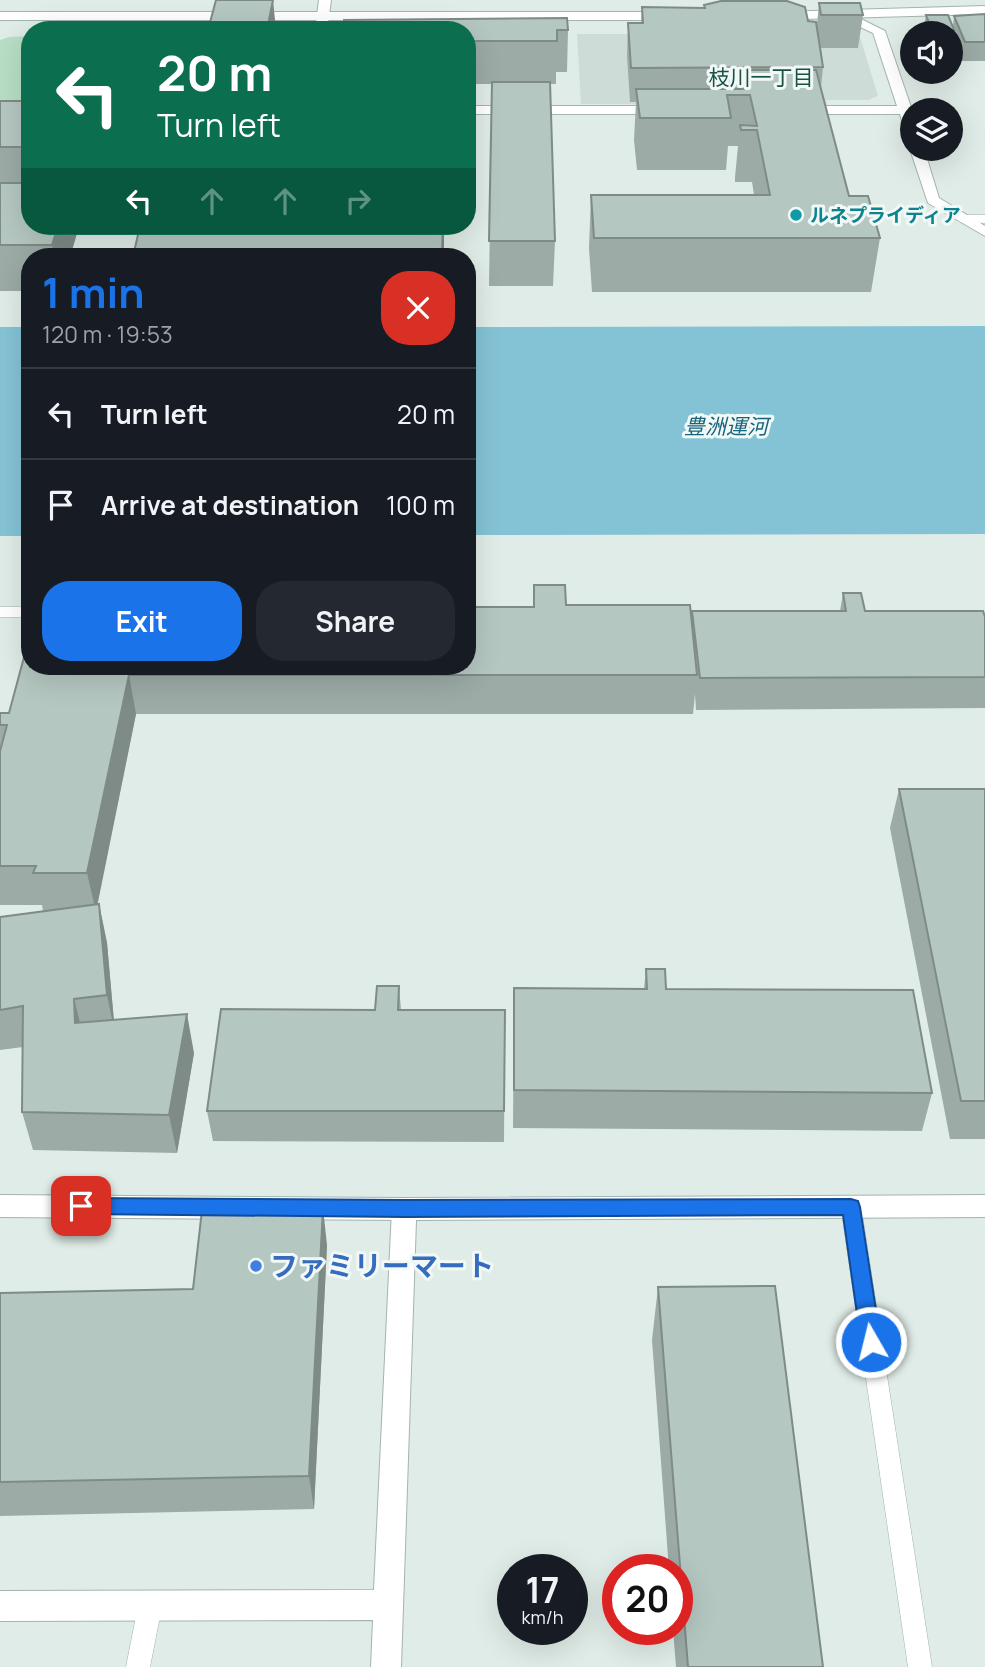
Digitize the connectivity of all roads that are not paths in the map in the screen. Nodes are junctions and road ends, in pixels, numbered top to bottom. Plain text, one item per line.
1 (326, 0) edge
2 (842, 0) edge
3 (985, 10) edge
4 (324, 15) junction
5 (0, 16) edge
6 (687, 16) edge
7 (757, 16) edge
8 (847, 16) junction
9 (323, 21) edge
10 (985, 23) edge
11 (901, 98) edge
12 (476, 110) edge
13 (677, 110) edge
14 (789, 110) edge
15 (900, 110) edge
16 (921, 161) edge
17 (964, 219) junction
18 (985, 219) edge
19 (985, 232) edge
20 (0, 612) edge
21 (21, 612) edge
22 (0, 1206) edge
23 (985, 1206) edge
24 (851, 1207) junction
25 (404, 1209) junction
26 (389, 1605) junction
27 (0, 1606) edge
28 (150, 1606) junction
29 (138, 1667) edge
30 (386, 1667) edge
31 (920, 1667) edge

1 - 4 street
2 - 8 street
3 - 8 street
4 - 5 street
4 - 6 street
4 - 9 street
7 - 8 street
8 - 10 street
8 - 11 street
12 - 13 street
14 - 15 street
16 - 17 street
17 - 18 lane
17 - 19 street
20 - 21 lane
22 - 25 street
23 - 24 street
24 - 25 street
24 - 31 lane
25 - 26 street
26 - 28 street
26 - 30 street
27 - 28 street
28 - 29 lane

